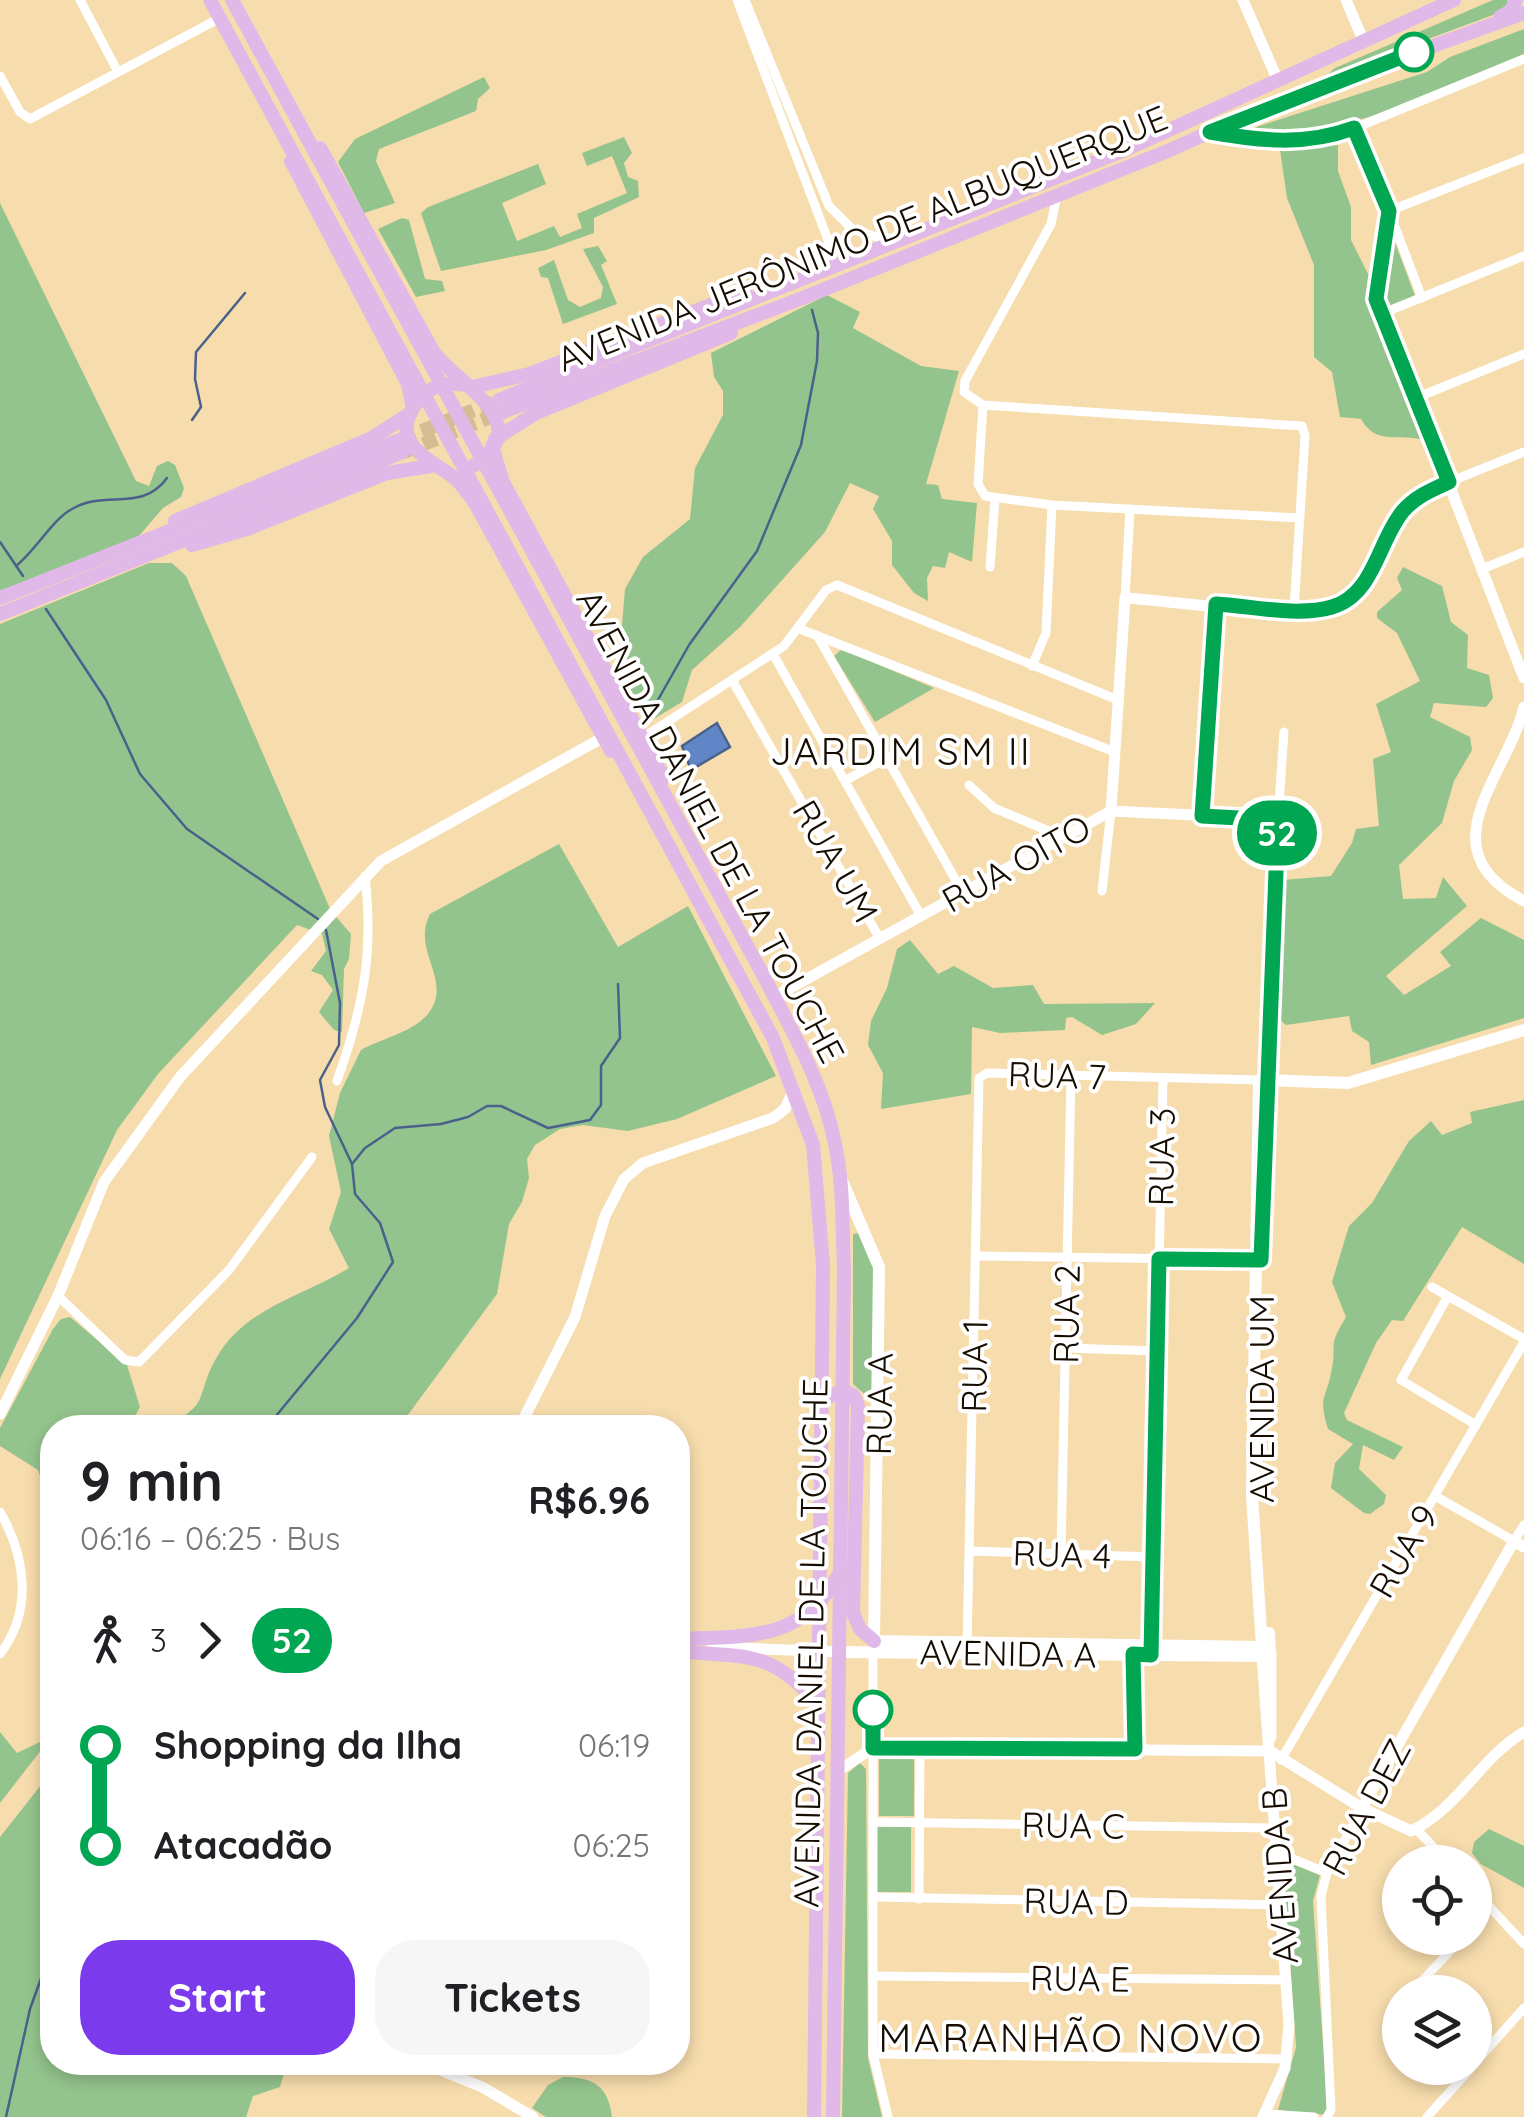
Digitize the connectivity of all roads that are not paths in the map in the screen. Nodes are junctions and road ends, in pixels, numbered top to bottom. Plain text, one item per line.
1 (80, 0) edge
2 (210, 0) edge
3 (232, 0) edge
4 (736, 0) edge
5 (746, 0) edge
6 (1244, 0) edge
7 (1346, 0) edge
8 (1454, 0) edge
9 (1465, 0) edge
10 (1516, 0) edge
11 (1428, 12) junction
12 (1524, 13) edge
13 (220, 18) junction
14 (1454, 37) junction
15 (1364, 42) junction
16 (1524, 59) edge
17 (118, 72) junction
18 (0, 76) edge
19 (1278, 80) junction
20 (258, 87) junction
21 (280, 90) junction
22 (1354, 128) junction
23 (1210, 132) junction
24 (1524, 158) edge
25 (314, 171) junction
26 (1058, 196) junction
27 (1389, 211) junction
28 (892, 242) junction
29 (1524, 256) edge
30 (832, 266) junction
31 (804, 297) junction
32 (1422, 298) junction
33 (1382, 314) junction
34 (1524, 354) edge
35 (470, 386) junction
36 (1416, 398) junction
37 (978, 404) junction
38 (412, 410) junction
39 (494, 442) junction
40 (402, 446) tunnel mouth
41 (1524, 452) edge
42 (437, 468) junction
43 (1449, 482) junction
44 (990, 498) junction
45 (1052, 505) junction
46 (1130, 509) junction
47 (1299, 518) junction
48 (135, 552) junction
49 (1524, 552) edge
50 (990, 567) dead end
51 (1482, 568) junction
52 (0, 598) edge
53 (1124, 598) junction
54 (1216, 604) junction
55 (1294, 610) junction
56 (0, 614) edge
57 (800, 629) junction
58 (817, 635) junction
59 (1520, 653) edge
60 (773, 654) junction
61 (1032, 666) junction
62 (1524, 678) edge
63 (732, 680) junction
64 (1118, 700) junction
65 (1524, 707) edge
66 (610, 715) junction
67 (1284, 732) dead end
68 (644, 737) junction
69 (602, 738) junction
70 (1115, 752) junction
71 (888, 757) junction
72 (846, 780) junction
73 (969, 785) dead end
74 (1111, 810) junction
75 (1202, 816) junction
76 (1278, 820) junction
77 (660, 828) junction
78 (1063, 837) junction
79 (708, 874) junction
80 (365, 876) junction
81 (1102, 891) dead end
82 (963, 892) junction
83 (1524, 900) edge
84 (922, 916) junction
85 (880, 938) junction
86 (774, 997) junction
87 (1524, 1030) edge
88 (1524, 1039) edge
89 (1071, 1075) junction
90 (1163, 1078) junction
91 (978, 1080) joint
92 (337, 1081) dead end
93 (1263, 1084) junction
94 (793, 1087) junction
95 (312, 1158) dead end
96 (841, 1176) junction
97 (977, 1256) junction
98 (1068, 1258) junction
99 (1159, 1259) junction
100 (1258, 1260) junction
101 (1432, 1287) dead end
102 (58, 1296) junction
103 (1448, 1296) junction
104 (1524, 1341) edge
105 (1066, 1348) junction
106 (1157, 1351) junction
107 (844, 1390) junction
108 (819, 1402) junction
109 (0, 1414) edge
110 (526, 1415) edge
111 (1476, 1426) junction
112 (1435, 1496) junction
113 (0, 1512) edge
114 (1524, 1525) edge
115 (1519, 1544) edge
116 (970, 1551) junction
117 (1061, 1553) junction
118 (1153, 1556) junction
119 (841, 1570) junction
120 (853, 1607) junction
121 (816, 1608) junction
122 (690, 1643) edge
123 (690, 1646) edge
124 (874, 1646) junction
125 (690, 1647) edge
126 (967, 1648) junction
127 (1133, 1650) junction
128 (1151, 1650) junction
129 (816, 1651) junction
130 (1264, 1651) junction
131 (840, 1652) junction
132 (0, 1654) edge
133 (816, 1702) junction
134 (1524, 1732) edge
135 (920, 1746) junction
136 (873, 1748) junction
137 (1135, 1749) junction
138 (1270, 1751) junction
139 (1282, 1760) junction
140 (838, 1771) junction
141 (1362, 1808) junction
142 (873, 1822) junction
143 (919, 1822) junction
144 (1274, 1828) junction
145 (1416, 1829) junction
146 (1432, 1845) edge
147 (1276, 1852) junction
148 (1328, 1873) junction
149 (873, 1897) junction
150 (919, 1899) junction
151 (1280, 1905) junction
152 (1492, 1909) edge
153 (1524, 1944) edge
154 (1446, 1955) edge
155 (1428, 1975) edge
156 (873, 1976) junction
157 (1286, 1980) junction
158 (1524, 2008) edge
159 (1492, 2044) edge
160 (873, 2054) junction
161 (1286, 2059) junction
162 (452, 2075) edge
163 (1455, 2085) edge
164 (1264, 2116) edge
165 (533, 2117) edge
166 (814, 2117) edge
167 (833, 2117) edge
168 (888, 2117) edge
169 (1314, 2117) edge
170 (1327, 2117) edge
171 (1427, 2117) edge

1 - 17 street
2 - 13 main road, AVENIDA DANIEL DE LA TOUCHE
3 - 21 main road, AVENIDA DANIEL DE LA TOUCHE
4 - 30 street
5 - 28 street
6 - 19 street
7 - 15 street
8 - 11 main road, AVENIDA JERÔNIMO DE ALBUQUERQUE
9 - 11 main road
10 - 14 main road
11 - 15 main road, AVENIDA JERÔNIMO DE ALBUQUERQUE
12 - 14 main road, AVENIDA JERÔNIMO DE ALBUQUERQUE
13 - 17 street
13 - 20 main road, AVENIDA DANIEL DE LA TOUCHE
14 - 23 main road, AVENIDA JERÔNIMO DE ALBUQUERQUE
15 - 19 main road, AVENIDA JERÔNIMO DE ALBUQUERQUE
16 - 22 street
17 - 18 street
19 - 28 main road, AVENIDA JERÔNIMO DE ALBUQUERQUE
20 - 25 main road, AVENIDA DANIEL DE LA TOUCHE
20 - 38 main road
21 - 25 main road, AVENIDA DANIEL DE LA TOUCHE
21 - 35 main road
22 - 23 street
22 - 27 street
23 - 26 main road, AVENIDA JERÔNIMO DE ALBUQUERQUE
24 - 27 street
25 - 66 main road, AVENIDA DANIEL DE LA TOUCHE
26 - 31 main road, AVENIDA JERÔNIMO DE ALBUQUERQUE
26 - 37 street
27 - 32 street
27 - 33 street
28 - 30 main road, AVENIDA JERÔNIMO DE ALBUQUERQUE
29 - 32 street
30 - 31 main road, AVENIDA JERÔNIMO DE ALBUQUERQUE
30 - 35 main road
31 - 39 main road
32 - 33 street
33 - 36 street
34 - 36 street
35 - 38 main road
35 - 39 main road
36 - 43 street
37 - 44 street
37 - 47 street
38 - 42 main road
38 - 48 main road
39 - 42 main road
39 - 68 main road
40 - 48 main road
41 - 43 street
42 - 48 main road
42 - 69 main road
43 - 51 street
43 - 55 street
44 - 45 street
44 - 50 street
45 - 46 street
45 - 61 street
46 - 47 street
46 - 53 street
47 - 55 street
48 - 52 main road
48 - 56 main road
49 - 51 street
51 - 59 street
53 - 54 street
53 - 64 street
54 - 55 street
54 - 75 street
57 - 58 street
57 - 60 street
57 - 61 street
58 - 70 street
58 - 71 street
59 - 62 street
60 - 63 street
60 - 72 street
61 - 64 street
63 - 68 street
63 - 85 street, RUA UM
64 - 70 street
65 - 83 street
66 - 77 main road, AVENIDA DANIEL DE LA TOUCHE
66 - 79 main road, AVENIDA DANIEL DE LA TOUCHE
67 - 76 street
68 - 79 main road
69 - 77 main road
69 - 80 street
70 - 74 street
71 - 72 street
71 - 82 street
72 - 84 street
73 - 78 street
74 - 75 street, RUA OITO
74 - 78 street, RUA OITO
74 - 81 street
75 - 76 street, RUA OITO
76 - 93 street
77 - 94 main road, AVENIDA DANIEL DE LA TOUCHE
78 - 82 street, RUA OITO
79 - 86 main road, AVENIDA DANIEL DE LA TOUCHE
80 - 92 street
80 - 102 street
82 - 84 street, RUA OITO
84 - 85 street, RUA OITO
85 - 86 street, RUA OITO
86 - 96 main road, AVENIDA DANIEL DE LA TOUCHE
87 - 93 main road
88 - 93 main road
89 - 90 street, RUA 7
89 - 91 street, RUA 7
89 - 98 street, RUA 2
90 - 93 street, RUA 7
90 - 99 street, RUA 3
91 - 97 street, RUA 1
93 - 100 main road, AVENIDA UM
94 - 108 main road, AVENIDA DANIEL DE LA TOUCHE
94 - 110 street
95 - 102 street
96 - 107 main road, AVENIDA DANIEL DE LA TOUCHE
96 - 124 main road, RUA A
97 - 98 street
97 - 116 street, RUA 1
98 - 99 street
98 - 105 street, RUA 2
99 - 100 street
99 - 106 street, RUA 3
100 - 130 main road, AVENIDA UM
101 - 103 street
102 - 109 street
103 - 104 street
103 - 111 street
104 - 111 street, RUA 9
105 - 106 street
105 - 117 street, RUA 2
106 - 118 street, RUA 3
107 - 108 main road
107 - 119 main road, AVENIDA DANIEL DE LA TOUCHE
107 - 120 main road
108 - 121 main road, AVENIDA DANIEL DE LA TOUCHE
111 - 112 street, RUA 9
112 - 115 street
112 - 139 street, RUA 9
113 - 132 street
114 - 115 street, RUA DEZ
115 - 141 street, RUA DEZ
116 - 117 street, RUA 4
116 - 126 street, RUA 1
117 - 118 street, RUA 4
118 - 128 street, RUA 3
119 - 121 main road
119 - 131 main road, AVENIDA DANIEL DE LA TOUCHE
120 - 124 main road
120 - 131 main road
121 - 122 main road
121 - 129 main road, AVENIDA DANIEL DE LA TOUCHE
123 - 129 street, AVENIDA A
124 - 126 main road, AVENIDA A
124 - 131 main road, AVENIDA A
124 - 136 street, RUA A
125 - 133 main road
126 - 127 main road, AVENIDA A
127 - 128 main road, AVENIDA A
127 - 137 street
128 - 130 main road, AVENIDA A
129 - 131 street, AVENIDA A
129 - 133 main road, AVENIDA DANIEL DE LA TOUCHE
130 - 138 street, AVENIDA B
131 - 140 main road, AVENIDA DANIEL DE LA TOUCHE
133 - 166 main road, AVENIDA DANIEL DE LA TOUCHE
134 - 145 street
135 - 136 street
135 - 137 street
135 - 143 street
136 - 140 street
136 - 142 street, RUA A
137 - 138 street
138 - 139 street
138 - 144 street, AVENIDA B
139 - 141 street
140 - 167 main road, AVENIDA DANIEL DE LA TOUCHE
141 - 145 street
141 - 148 street, RUA DEZ
142 - 143 street, RUA C
142 - 149 street, RUA A
143 - 144 street, RUA C
143 - 150 street
144 - 147 street, AVENIDA B
145 - 146 street
147 - 148 street
147 - 151 street, AVENIDA B
148 - 170 street, RUA DEZ
149 - 150 street, RUA D
149 - 156 street, RUA A
150 - 151 street, RUA D
151 - 157 street, AVENIDA B
152 - 153 street
154 - 155 street
156 - 157 street, RUA E
156 - 160 street, RUA A
157 - 161 street, AVENIDA B
158 - 159 street
160 - 161 street
160 - 168 street, RUA A
161 - 164 street, AVENIDA B
162 - 165 street
163 - 171 street
164 - 169 street

